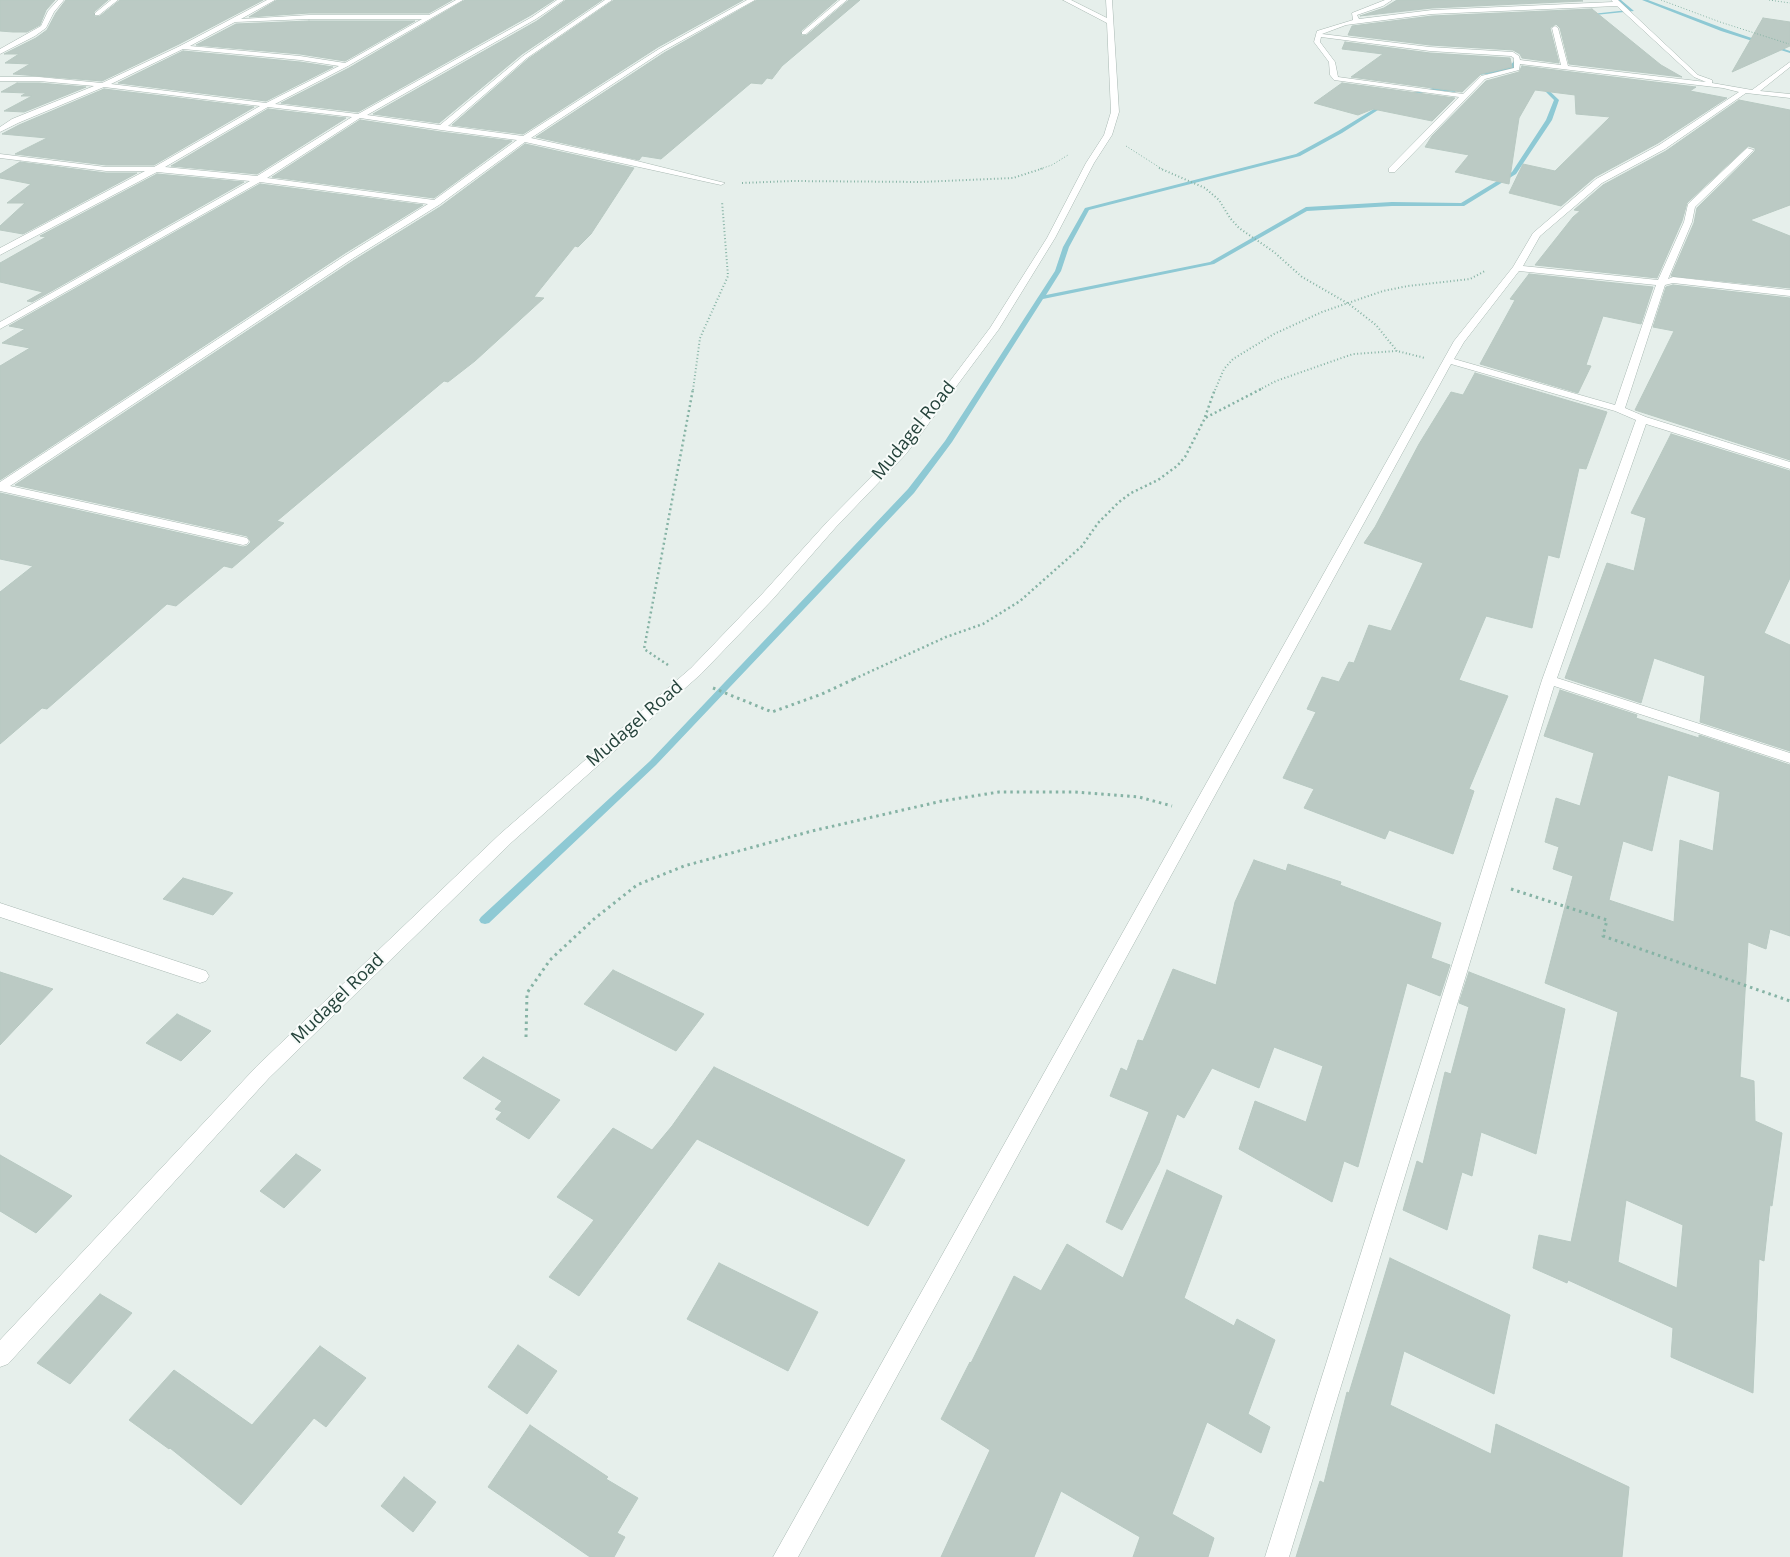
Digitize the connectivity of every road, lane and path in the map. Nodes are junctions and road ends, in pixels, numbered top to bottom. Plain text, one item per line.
1 (61, 0) edge
2 (115, 0) edge
3 (272, 0) edge
4 (460, 0) edge
5 (561, 0) edge
6 (608, 0) edge
7 (752, 0) edge
8 (844, 0) edge
9 (1066, 0) edge
10 (1109, 0) edge
11 (1389, 0) edge
12 (1661, 0) edge
13 (1769, 0) edge
14 (1615, 2) edge
15 (1790, 3) edge
16 (97, 14) dead end
17 (431, 17) junction
18 (230, 21) junction
19 (1110, 22) junction
20 (1357, 22) junction
21 (1555, 28) dead end
22 (804, 33) dead end
23 (1318, 35) junction
24 (1790, 44) edge
25 (182, 47) junction
26 (0, 52) edge
27 (1518, 62) junction
28 (1790, 64) edge
29 (346, 65) junction
30 (1564, 67) junction
31 (0, 79) edge
32 (103, 84) junction
33 (1723, 86) junction
34 (1750, 91) junction
35 (1465, 96) junction
36 (1790, 96) edge
37 (268, 105) junction
38 (360, 116) junction
39 (441, 128) junction
40 (0, 130) edge
41 (1108, 135) junction
42 (524, 139) junction
43 (1750, 150) dead end
44 (0, 156) edge
45 (156, 169) junction
46 (1392, 170) dead end
47 (259, 179) junction
48 (721, 184) junction
49 (436, 203) junction
50 (0, 252) edge
51 (1517, 268) junction
52 (1661, 283) junction
53 (1790, 294) edge
54 (1347, 303) junction
55 (0, 326) edge
56 (1447, 360) junction
57 (1620, 409) junction
58 (1205, 418) junction
59 (1642, 418) junction
60 (1790, 466) edge
61 (243, 541) dead end
62 (688, 678) junction
63 (1549, 680) junction
64 (1790, 758) edge
65 (1197, 813) junction
66 (1487, 881) junction
67 (0, 910) edge
68 (200, 976) dead end
69 (1790, 1001) edge
70 (526, 1037) dead end
71 (0, 1356) edge
72 (785, 1557) edge
73 (1277, 1557) edge

1 - 26 street
2 - 16 street
3 - 18 street
4 - 17 street
5 - 38 street
6 - 39 street
7 - 42 street
8 - 22 street
9 - 19 street
10 - 19 street, Mudagel Road
11 - 20 street
12 - 24 path
13 - 15 path
14 - 20 street
14 - 33 street
17 - 18 street
17 - 29 street
18 - 25 street
19 - 41 street, Mudagel Road
20 - 23 street
21 - 30 street
23 - 27 street
23 - 35 street
25 - 29 street
25 - 32 street
27 - 30 street
27 - 35 street
28 - 34 street
29 - 37 street
30 - 33 street
31 - 32 street
32 - 37 street
32 - 40 street
33 - 34 street
34 - 36 street
34 - 51 street
35 - 46 street
37 - 38 street
37 - 45 street
38 - 39 street
38 - 47 street
39 - 42 street
41 - 48 path
41 - 54 path
41 - 62 street, Mudagel Road
42 - 48 street
42 - 49 street
43 - 52 street
44 - 45 street
45 - 47 street
45 - 50 street
47 - 49 street
47 - 55 street
48 - 62 path
49 - 61 street
51 - 52 street
51 - 54 path
51 - 56 street
52 - 53 street
52 - 57 street
54 - 58 path
54 - 58 path
56 - 57 street
56 - 65 street
57 - 59 street
58 - 62 path
59 - 60 street
59 - 63 street
62 - 71 street, Mudagel Road
63 - 64 street
63 - 66 street
65 - 70 path
65 - 72 street
66 - 69 path
66 - 73 street
67 - 68 street

